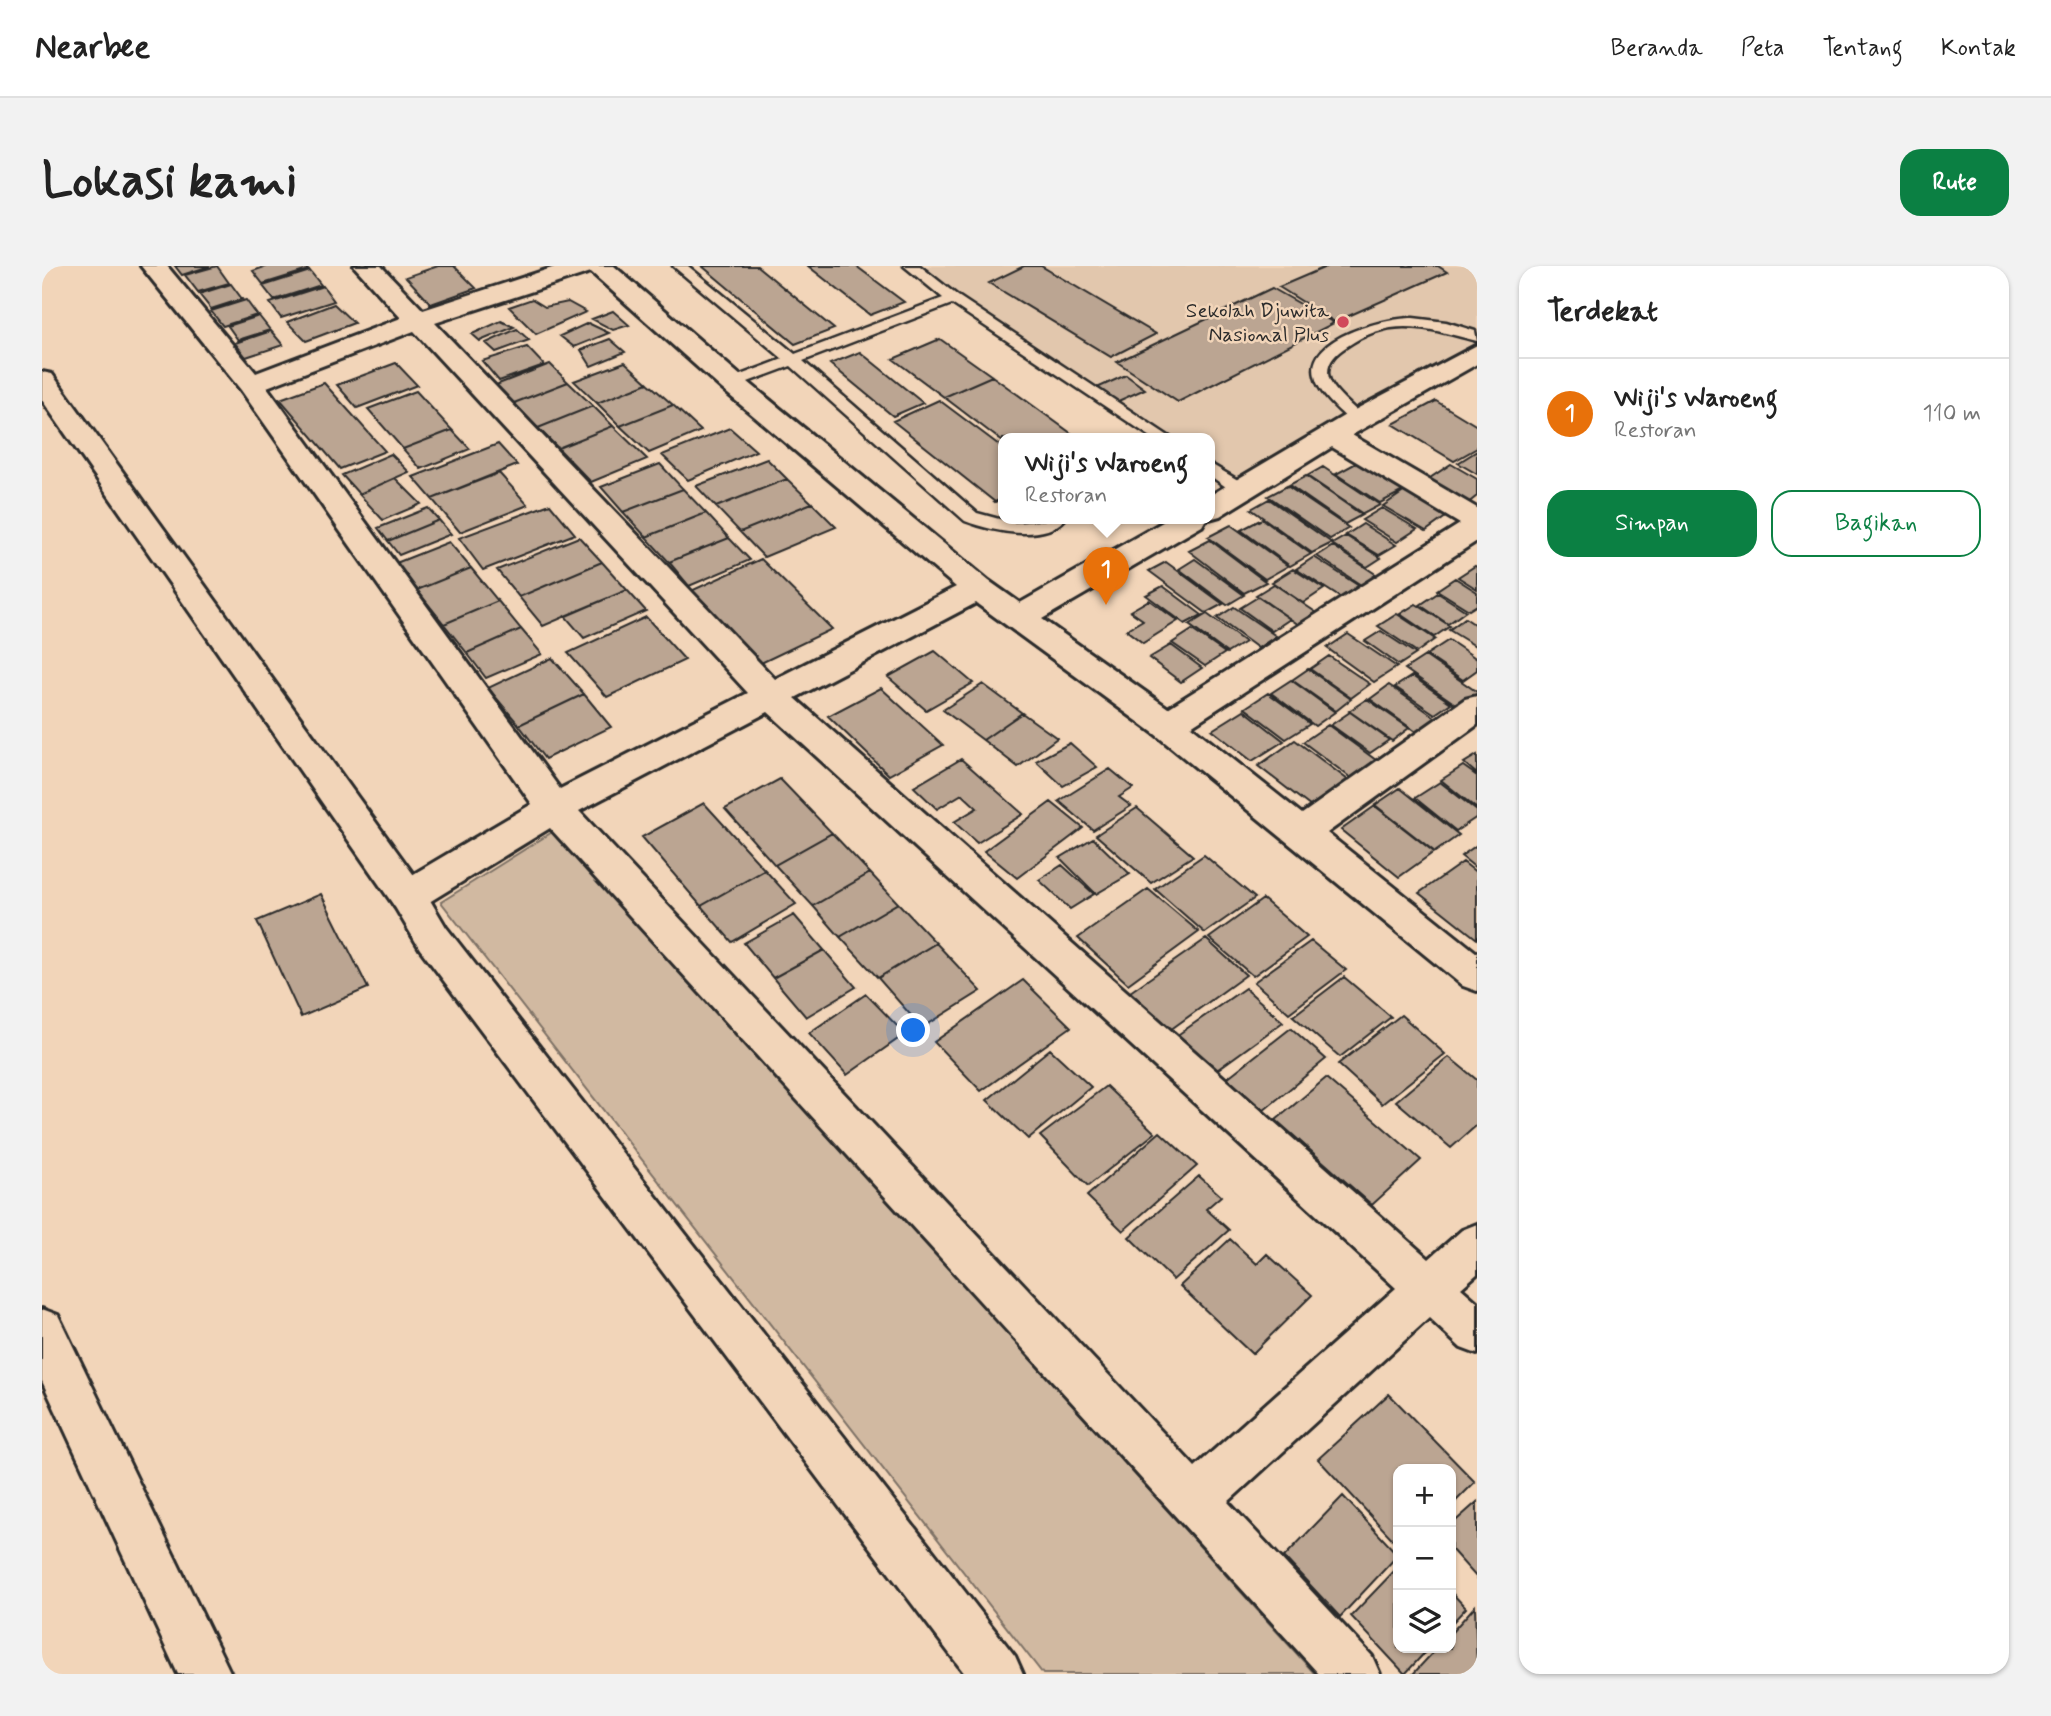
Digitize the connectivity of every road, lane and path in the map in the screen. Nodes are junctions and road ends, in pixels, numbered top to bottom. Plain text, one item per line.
1 (154, 266) edge
2 (367, 266) edge
3 (583, 266) edge
4 (599, 266) edge
5 (680, 266) edge
6 (911, 266) edge
7 (953, 299) junction
8 (419, 320) junction
9 (1477, 337) edge
10 (1477, 353) edge
11 (791, 358) junction
12 (42, 380) edge
13 (732, 383) junction
14 (251, 384) junction
15 (1357, 420) junction
16 (1157, 433) edge
17 (1332, 435) junction
18 (1215, 472) edge
19 (1242, 490) junction
20 (1215, 506) edge
21 (1044, 524) edge
22 (1182, 524) edge
23 (1477, 524) edge
24 (978, 589) junction
25 (1020, 617) junction
26 (770, 695) junction
27 (1477, 708) edge
28 (1167, 725) junction
29 (554, 808) junction
30 (1301, 833) junction
31 (408, 896) junction
32 (1477, 975) edge
33 (1477, 1245) edge
34 (1429, 1288) junction
35 (42, 1331) edge
36 (1477, 1332) edge
37 (1194, 1500) junction
38 (205, 1674) edge
39 (997, 1674) edge
40 (1354, 1674) edge

1 - 14 main road
2 - 8 main road
3 - 8 main road
4 - 13 main road
5 - 11 lane
6 - 7 lane
7 - 11 lane
7 - 16 lane
8 - 14 main road
8 - 26 main road
9 - 15 lane
10 - 15 main road
11 - 13 lane
11 - 21 lane
12 - 31 main road
13 - 24 main road
14 - 29 main road
15 - 17 main road
17 - 19 main road
17 - 23 main road
18 - 19 lane
19 - 20 main road
22 - 25 main road
23 - 28 main road
24 - 25 main road
24 - 26 main road
25 - 28 main road
26 - 29 main road
26 - 34 main road
27 - 30 main road
28 - 30 main road
29 - 31 main road
29 - 37 main road
30 - 32 main road
31 - 39 main road
33 - 34 main road
34 - 36 main road
34 - 37 main road
35 - 38 main road
37 - 40 main road

